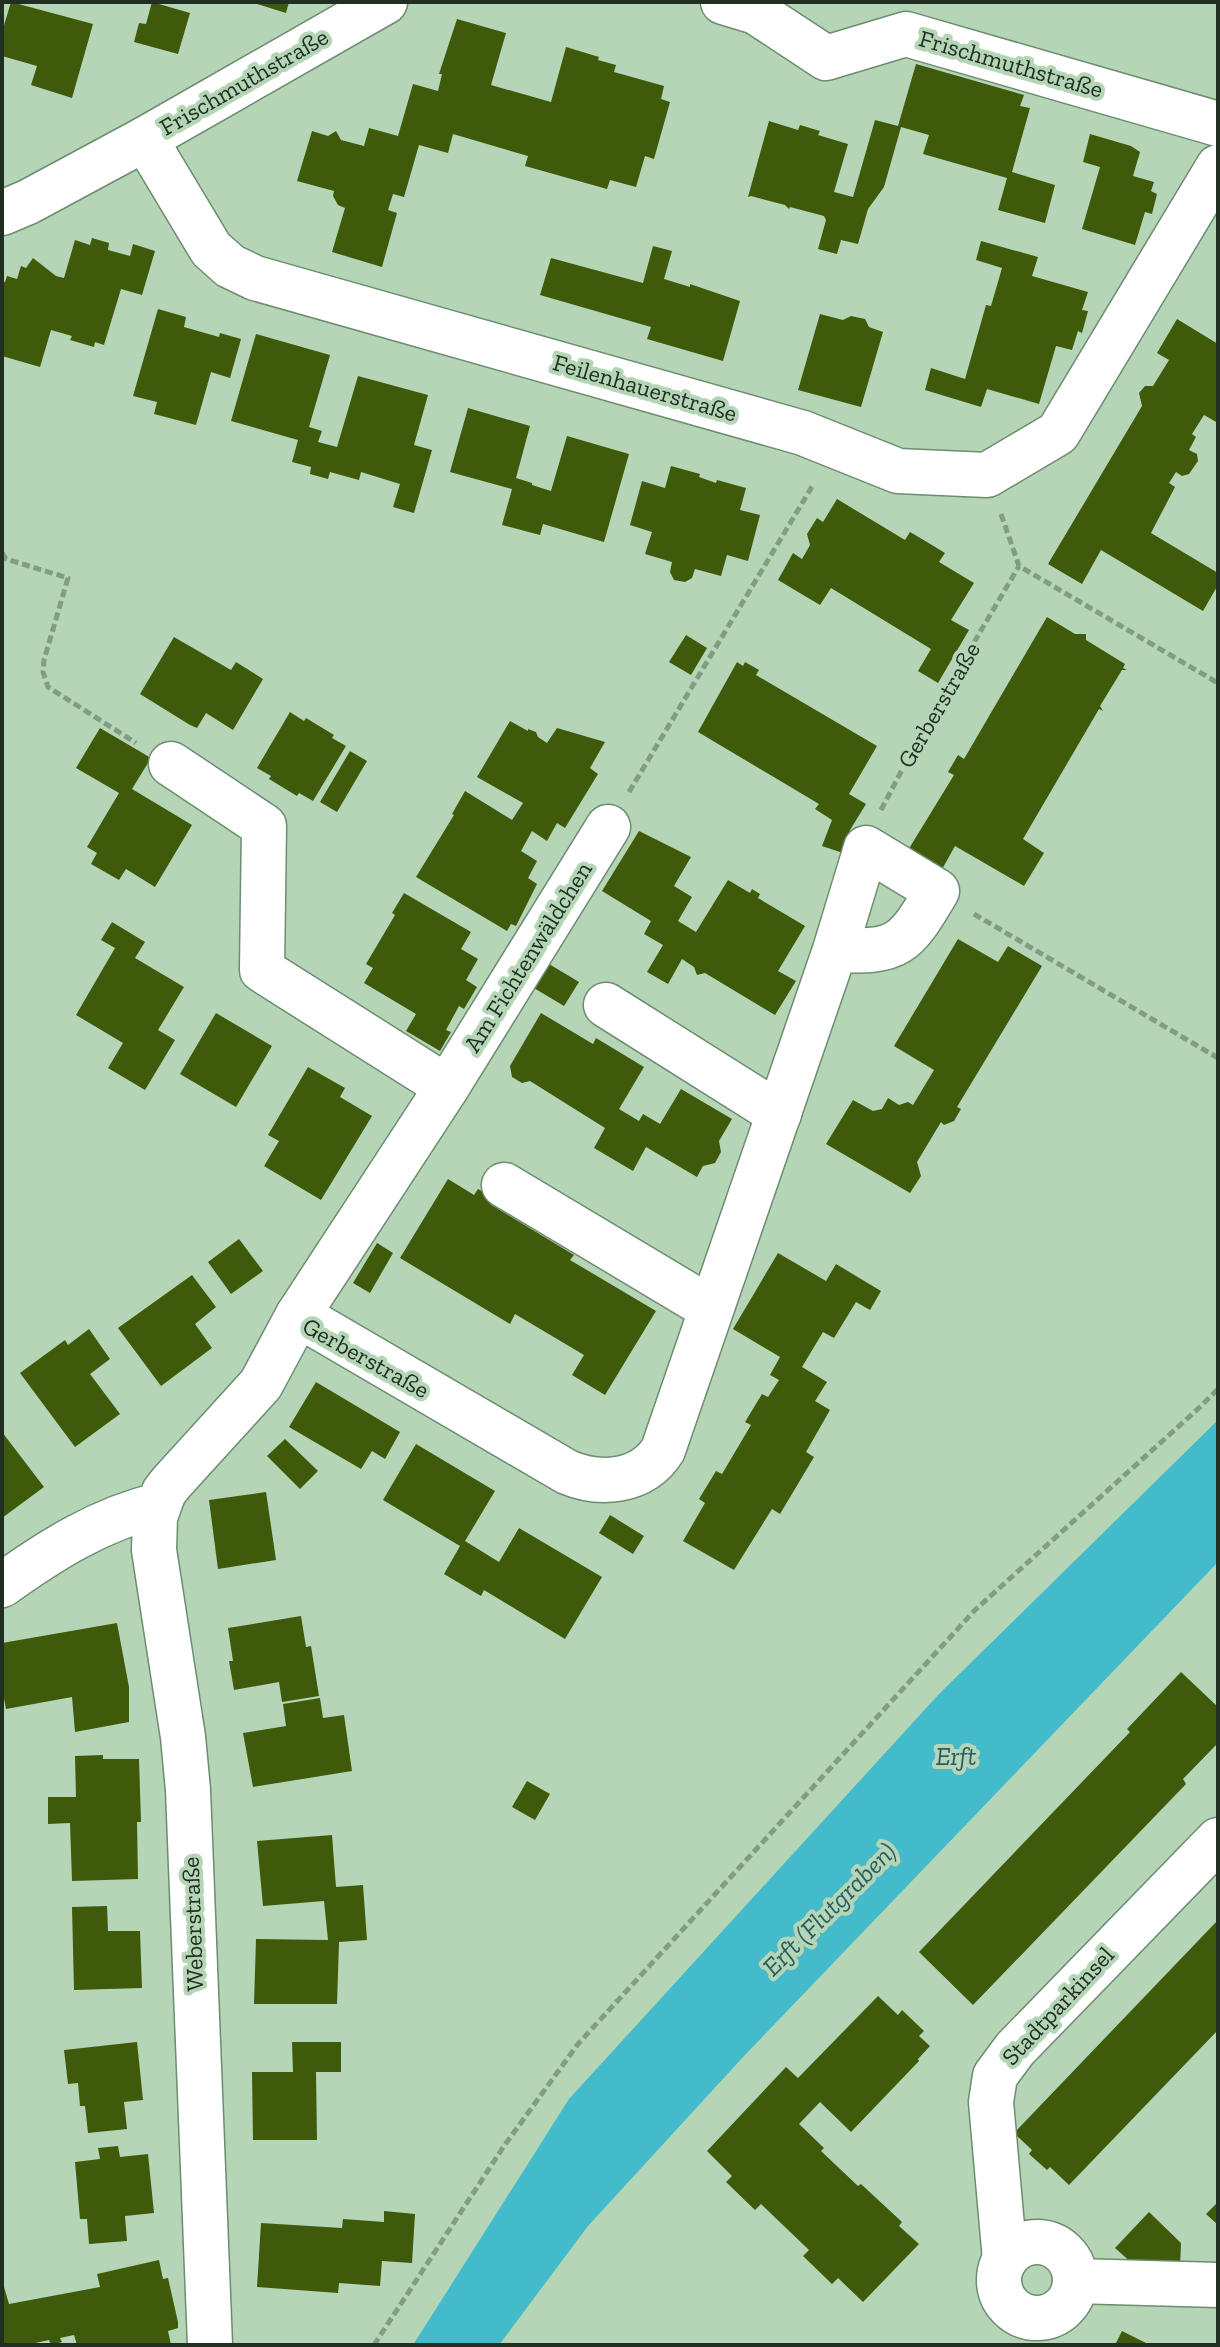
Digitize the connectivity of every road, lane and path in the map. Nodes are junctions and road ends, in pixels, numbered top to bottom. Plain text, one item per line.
1 (385, 2) edge
2 (723, 2) edge
3 (1218, 124) edge
4 (145, 139) junction
5 (1218, 167) edge
6 (2, 213) edge
7 (837, 445) junction
8 (987, 475) junction
9 (2, 553) edge
10 (1019, 566) junction
11 (1218, 683) edge
12 (171, 764) joint
13 (608, 827) joint
14 (866, 848) junction
15 (937, 891) junction
16 (835, 950) junction
17 (606, 1005) dead end
18 (1218, 1058) edge
19 (447, 1087) junction
20 (779, 1114) junction
21 (504, 1185) dead end
22 (710, 1308) junction
23 (298, 1315) junction
24 (1218, 1389) edge
25 (159, 1505) junction
26 (2, 1585) edge
27 (1218, 1840) edge
28 (1005, 2260) junction
29 (1075, 2281) junction
30 (1218, 2285) edge
31 (1016, 2330) edge
32 (210, 2345) edge
33 (374, 2345) edge

1 - 4 street, Frischmuthstraße
2 - 3 street, Frischmuthstraße
4 - 6 street
4 - 7 street, Feilenhauerstraße
5 - 8 street
7 - 8 street, Feilenhauerstraße
7 - 13 path
8 - 10 path
9 - 12 path
10 - 11 path
10 - 14 path, Gerberstraße
12 - 19 street
13 - 19 street, Am Fichtenwäldchen
14 - 15 street
14 - 16 street, Gerberstraße
15 - 16 street
15 - 18 path
16 - 20 street, Gerberstraße
17 - 20 street
19 - 23 street, Am Fichtenwäldchen
20 - 22 street, Gerberstraße
21 - 22 street
22 - 23 street, Gerberstraße
23 - 25 street, Gerberstraße
24 - 33 path
25 - 26 street
25 - 32 street, Weberstraße
27 - 28 street, Stadtparkinsel
28 - 29 street
28 - 31 street, Stadtparkinsel
29 - 30 street
29 - 31 street, Stadtparkinsel

